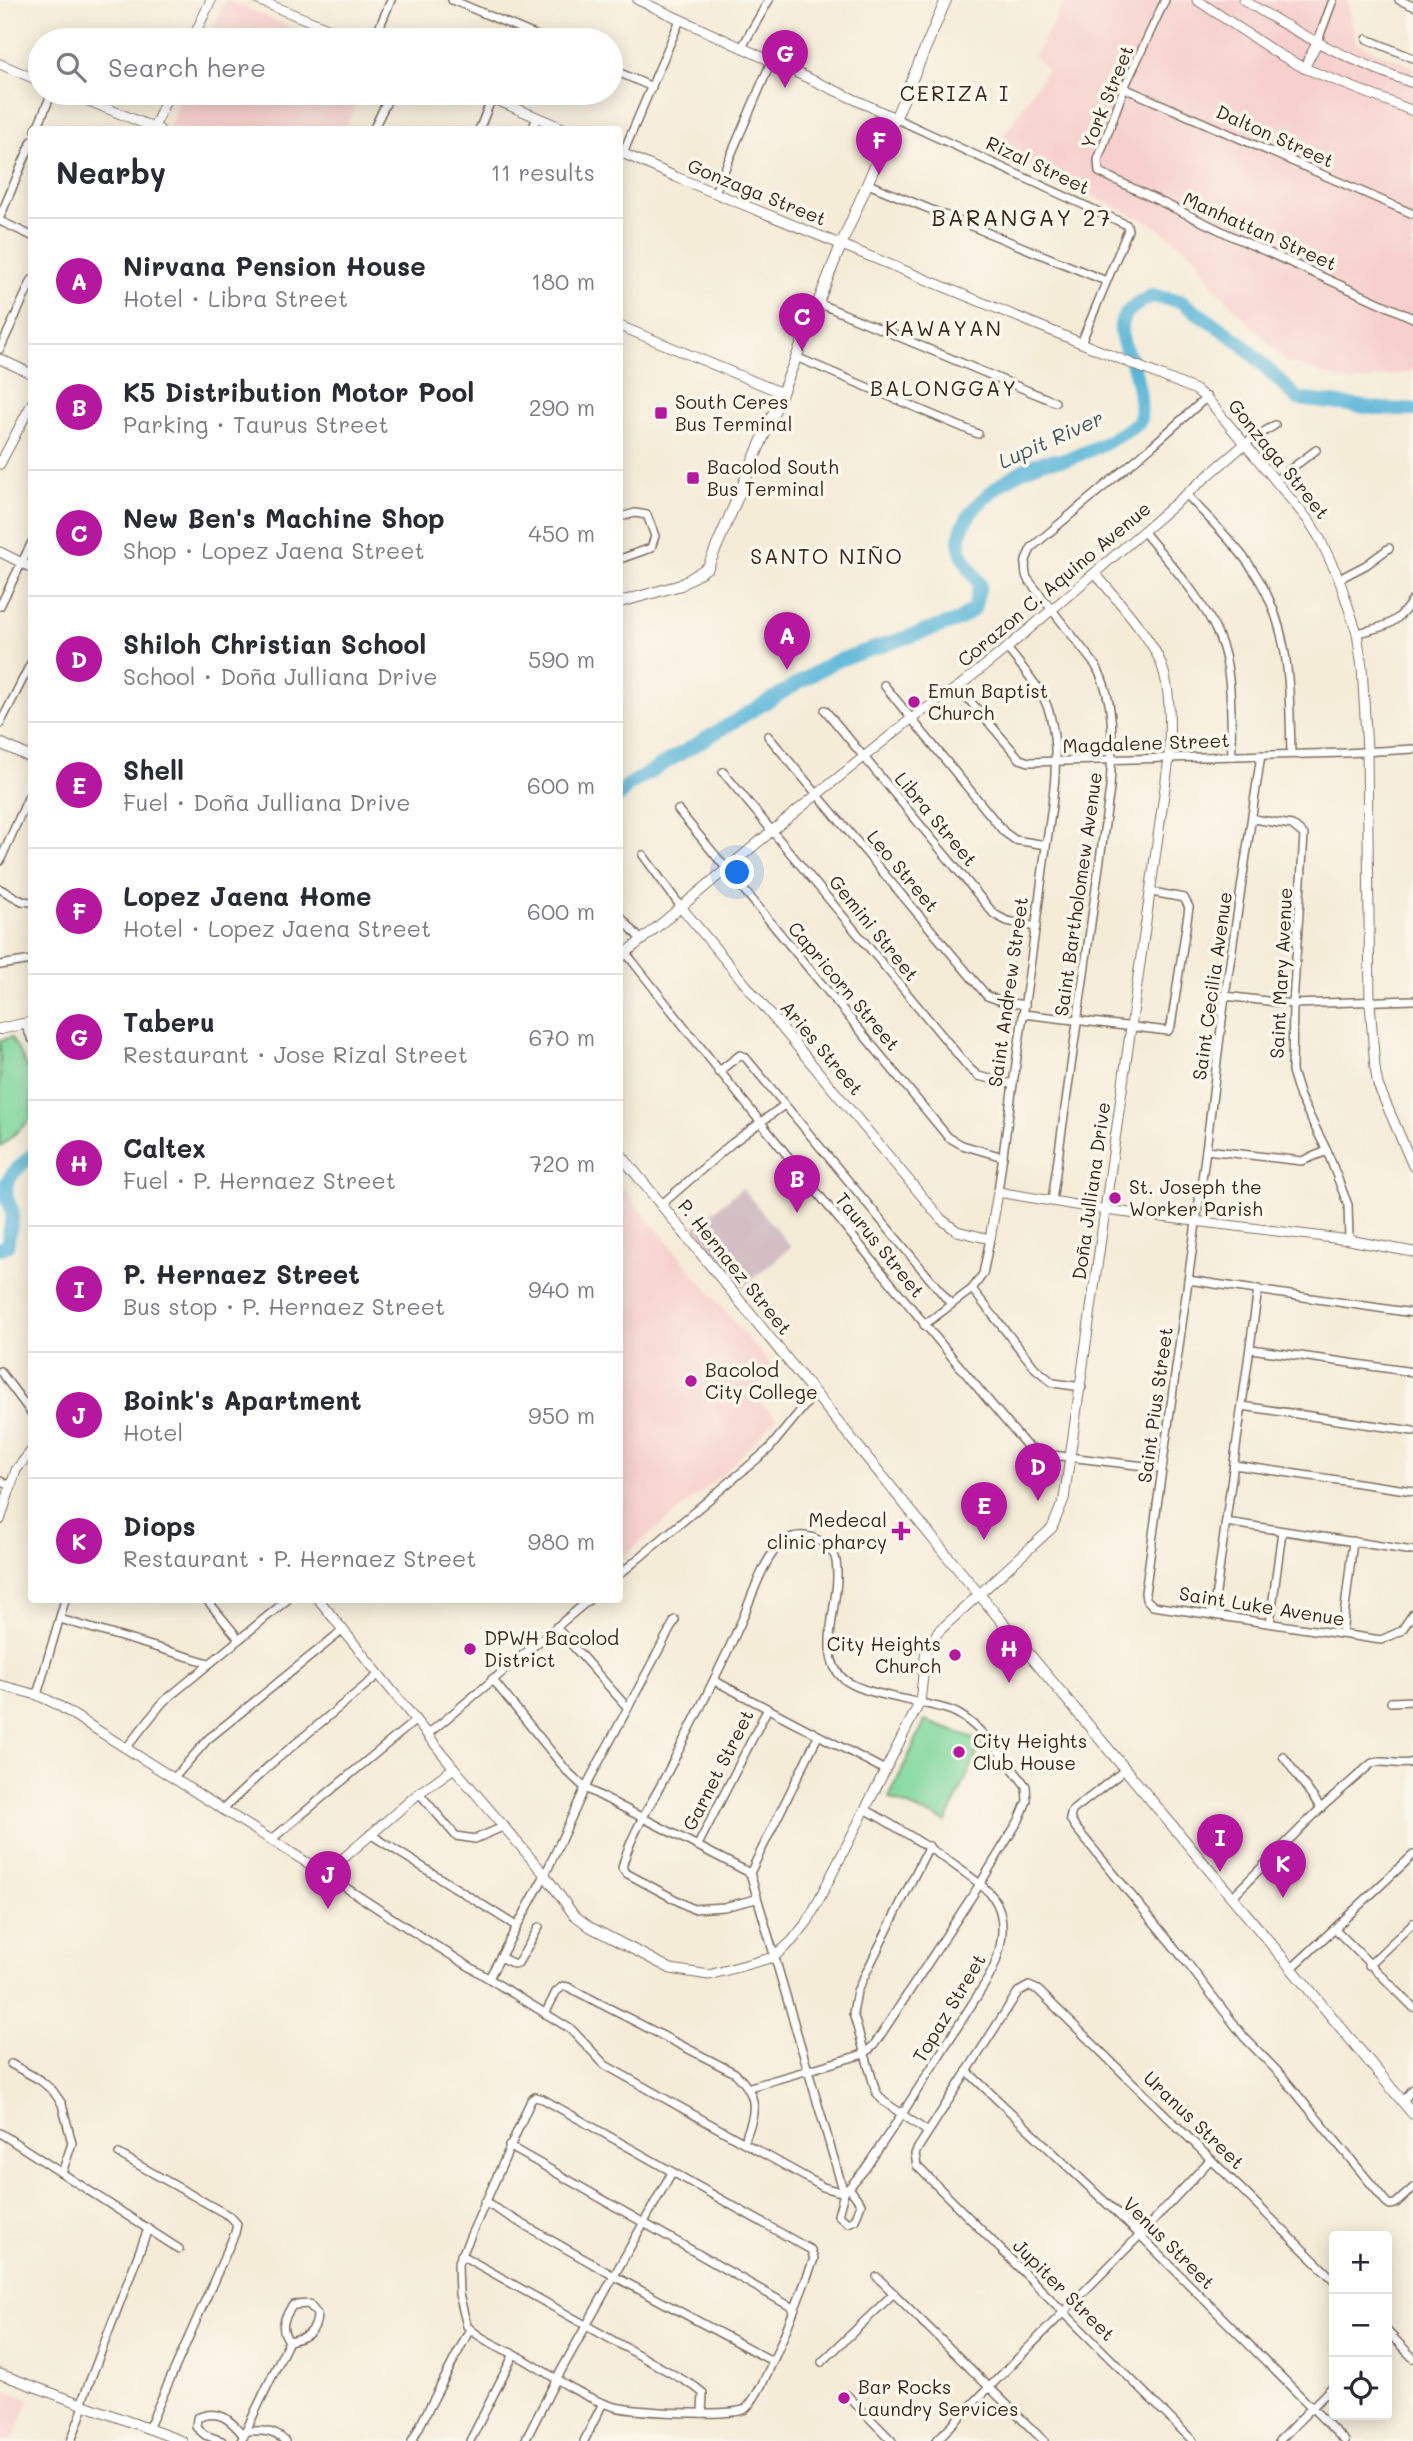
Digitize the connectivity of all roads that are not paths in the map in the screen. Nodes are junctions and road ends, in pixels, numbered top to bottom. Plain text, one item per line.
1 (211, 0) edge
2 (258, 0) edge
3 (391, 0) edge
4 (452, 0) edge
5 (638, 0) edge
6 (769, 0) edge
7 (946, 0) edge
8 (1165, 0) edge
9 (1197, 0) edge
10 (1244, 0) edge
11 (1334, 0) edge
12 (1399, 0) edge
13 (1413, 6) edge
14 (680, 20) junction
15 (198, 28) edge
16 (327, 28) edge
17 (379, 28) edge
18 (518, 28) edge
19 (1367, 39) dead end
20 (1317, 43) junction
21 (741, 47) junction
22 (1413, 58) edge
23 (771, 62) junction
24 (0, 64) edge
25 (1304, 68) junction
26 (623, 74) edge
27 (28, 76) edge
28 (1413, 83) edge
29 (652, 87) junction
30 (1124, 88) junction
31 (47, 105) edge
32 (98, 105) edge
33 (165, 105) edge
34 (385, 105) edge
35 (489, 105) edge
36 (509, 105) edge
37 (1413, 111) edge
38 (537, 117) junction
39 (895, 118) junction
40 (38, 126) edge
41 (149, 126) edge
42 (157, 126) edge
43 (375, 126) edge
44 (481, 126) edge
45 (534, 126) edge
46 (558, 126) edge
47 (623, 149) edge
48 (28, 151) edge
49 (623, 154) edge
50 (1098, 169) joint
51 (868, 184) junction
52 (715, 192) junction
53 (1413, 214) edge
54 (0, 219) edge
55 (28, 234) edge
56 (841, 245) junction
57 (1106, 281) junction
58 (28, 289) edge
59 (818, 303) junction
60 (1413, 318) edge
61 (623, 327) edge
62 (1081, 343) junction
63 (0, 349) edge
64 (796, 357) junction
65 (0, 359) edge
66 (28, 372) edge
67 (782, 394) junction
68 (1207, 397) junction
69 (1055, 402) dead end
70 (28, 410) edge
71 (1275, 425) dead end
72 (978, 434) dead end
73 (1246, 443) junction
74 (1316, 450) dead end
75 (0, 464) edge
76 (1276, 480) junction
77 (1186, 495) junction
78 (623, 516) edge
79 (1143, 531) junction
80 (1389, 548) dead end
81 (28, 550) edge
82 (0, 552) edge
83 (623, 558) edge
84 (22, 563) junction
85 (28, 566) edge
86 (1095, 573) junction
87 (1339, 579) junction
88 (1413, 599) edge
89 (623, 601) edge
90 (0, 606) edge
91 (1051, 609) junction
92 (1357, 633) junction
93 (1007, 648) junction
94 (28, 669) edge
95 (884, 685) dead end
96 (958, 687) junction
97 (825, 710) dead end
98 (911, 719) junction
99 (0, 724) edge
100 (768, 736) dead end
101 (0, 743) edge
102 (1413, 748) edge
103 (1367, 750) junction
104 (1291, 754) junction
105 (1261, 755) junction
106 (28, 756) edge
107 (1232, 756) junction
108 (864, 757) junction
109 (1170, 759) junction
110 (1111, 760) junction
111 (1055, 761) junction
112 (723, 772) dead end
113 (818, 794) junction
114 (28, 798) edge
115 (678, 810) dead end
116 (1253, 819) junction
117 (773, 830) junction
118 (1046, 845) junction
119 (643, 855) dead end
120 (0, 861) edge
121 (727, 869) junction
122 (0, 889) edge
123 (1152, 892) junction
124 (28, 902) edge
125 (681, 906) junction
126 (623, 919) edge
127 (1036, 927) junction
128 (642, 941) junction
129 (623, 956) edge
130 (28, 961) edge
131 (0, 965) edge
132 (1225, 996) junction
133 (1413, 1000) edge
134 (1370, 1003) junction
135 (1293, 1004) junction
136 (1024, 1009) junction
137 (1076, 1021) junction
138 (28, 1023) edge
139 (1132, 1028) junction
140 (0, 1029) edge
141 (718, 1072) junction
142 (1013, 1084) junction
143 (783, 1106) junction
144 (761, 1122) junction
145 (1206, 1150) junction
146 (1327, 1152) junction
147 (1003, 1157) junction
148 (623, 1158) edge
149 (1413, 1166) edge
150 (998, 1192) junction
151 (1052, 1201) junction
152 (662, 1204) junction
153 (1105, 1210) junction
154 (1195, 1222) junction
155 (990, 1239) junction
156 (1349, 1240) junction
157 (1413, 1252) edge
158 (1188, 1280) junction
159 (972, 1289) junction
160 (1258, 1289) junction
161 (951, 1304) junction
162 (1413, 1313) edge
163 (924, 1325) junction
164 (1251, 1349) junction
165 (0, 1371) edge
166 (1413, 1372) edge
167 (1082, 1387) junction
168 (815, 1393) junction
169 (1242, 1406) junction
170 (28, 1409) edge
171 (1413, 1431) edge
172 (28, 1455) edge
173 (1072, 1459) junction
174 (1234, 1465) junction
175 (1162, 1468) junction
176 (0, 1481) edge
177 (10, 1486) junction
178 (1413, 1491) edge
179 (0, 1520) edge
180 (1226, 1522) junction
181 (1282, 1531) junction
182 (1353, 1541) junction
183 (1413, 1551) edge
184 (623, 1571) edge
185 (978, 1593) junction
186 (1145, 1593) joint
187 (64, 1603) edge
188 (209, 1603) edge
189 (283, 1603) edge
190 (321, 1603) edge
191 (585, 1603) edge
192 (1213, 1614) junction
193 (1413, 1614) edge
194 (60, 1619) junction
195 (675, 1620) dead end
196 (1270, 1623) junction
197 (556, 1627) junction
198 (343, 1630) junction
199 (1342, 1634) junction
200 (239, 1639) junction
201 (209, 1663) junction
202 (378, 1675) junction
203 (492, 1679) junction
204 (715, 1681) junction
205 (0, 1685) edge
206 (37, 1695) junction
207 (1413, 1701) edge
208 (920, 1702) junction
209 (1391, 1702) dead end
210 (627, 1707) junction
211 (767, 1710) junction
212 (416, 1720) junction
213 (428, 1734) junction
214 (818, 1736) junction
215 (127, 1747) junction
216 (1283, 1756) dead end
217 (1413, 1762) edge
218 (454, 1768) junction
219 (1126, 1769) junction
220 (885, 1770) junction
221 (174, 1778) junction
222 (585, 1787) junction
223 (419, 1793) junction
224 (1321, 1808) junction
225 (223, 1809) junction
226 (865, 1809) junction
227 (645, 1817) junction
228 (505, 1826) junction
229 (370, 1833) junction
230 (272, 1839) junction
231 (698, 1845) junction
232 (929, 1846) junction
233 (1413, 1855) edge
234 (750, 1873) junction
235 (325, 1874) junction
236 (545, 1875) junction
237 (980, 1884) junction
238 (1233, 1896) junction
239 (756, 1899) junction
240 (1413, 1923) edge
241 (516, 1926) junction
242 (539, 1927) dead end
243 (1335, 1929) junction
244 (774, 1957) junction
245 (500, 1958) junction
246 (1369, 1965) junction
247 (1290, 1969) junction
248 (489, 1978) junction
249 (1412, 2006) edge
250 (545, 2014) junction
251 (864, 2054) junction
252 (11, 2064) dead end
253 (808, 2071) junction
254 (967, 2071) junction
255 (750, 2087) junction
256 (1413, 2089) edge
257 (1403, 2101) junction
258 (902, 2114) junction
259 (1413, 2114) edge
260 (928, 2132) junction
261 (0, 2133) edge
262 (744, 2142) junction
263 (509, 2146) junction
264 (118, 2154) dead end
265 (1211, 2159) junction
266 (672, 2172) junction
267 (62, 2173) junction
268 (1413, 2188) edge
269 (847, 2191) junction
270 (484, 2202) junction
271 (645, 2224) junction
272 (148, 2228) junction
273 (1140, 2235) junction
274 (179, 2249) dead end
275 (461, 2255) junction
276 (1329, 2275) edge
277 (614, 2277) junction
278 (877, 2277) dead end
279 (894, 2293) junction
280 (793, 2308) junction
281 (1063, 2311) junction
282 (586, 2326) junction
283 (470, 2329) junction
284 (1392, 2337) edge
285 (289, 2341) junction
286 (1413, 2344) edge
287 (1405, 2350) junction
288 (514, 2354) junction
289 (1413, 2358) edge
290 (772, 2361) junction
291 (822, 2362) dead end
292 (0, 2374) edge
293 (557, 2378) junction
294 (990, 2387) junction
295 (1329, 2390) edge
296 (847, 2395) dead end
297 (603, 2403) junction
298 (82, 2405) junction
299 (1312, 2407) junction
300 (702, 2413) junction
301 (148, 2429) junction
302 (243, 2436) edge
303 (71, 2441) edge
304 (182, 2441) edge
305 (222, 2441) edge
306 (285, 2441) edge
307 (412, 2441) edge
308 (470, 2441) edge
309 (525, 2441) edge
310 (584, 2441) edge
311 (892, 2441) edge
312 (936, 2441) edge
313 (1044, 2441) edge
314 (1193, 2441) edge
315 (1279, 2441) edge
316 (1345, 2441) edge

1 - 15 street
2 - 16 street
3 - 17 street
4 - 18 street
5 - 14 street
6 - 21 street
7 - 39 main road
8 - 30 street, York Street
9 - 25 street
10 - 20 street
11 - 20 street
12 - 13 street
14 - 21 street
14 - 29 street
19 - 22 street
20 - 25 street
20 - 28 street
21 - 23 street
23 - 39 street
23 - 52 street
24 - 27 street
25 - 37 street
26 - 29 street
29 - 47 street
30 - 50 street, York Street
30 - 53 street, Dalton Street
31 - 40 street
32 - 41 street
33 - 42 street
34 - 43 street
35 - 44 street
36 - 38 street
38 - 45 street
38 - 46 street
39 - 51 main road
39 - 57 street, Rizal Street
48 - 54 street
49 - 52 street, Gonzaga Street
50 - 60 street, Manhattan Street
51 - 56 main road
51 - 57 street
52 - 56 street, Gonzaga Street
54 - 55 street
56 - 59 main road
56 - 62 street, Gonzaga Street
57 - 62 street, Rizal Street
58 - 63 street
59 - 64 main road
59 - 69 street
61 - 67 street
62 - 68 street, Gonzaga Street
64 - 67 main road
64 - 72 street
65 - 66 street
67 - 89 main road
68 - 73 street, Gonzaga Street
68 - 91 street, Saint Bartholomew Avenue
70 - 75 street
71 - 73 street
73 - 76 street, Gonzaga Street
73 - 77 street, Corazon C. Aquino Avenue
74 - 76 street
76 - 87 street, Gonzaga Street
77 - 79 street, Corazon C. Aquino Avenue
77 - 104 street
78 - 83 street
79 - 86 street, Corazon C. Aquino Avenue
79 - 107 street
80 - 87 street
81 - 84 street
82 - 84 street
84 - 85 street
84 - 90 street
86 - 91 street, Corazon C. Aquino Avenue
86 - 109 street, Doña Julliana Drive
87 - 92 street, Gonzaga Street
88 - 92 street
91 - 93 street, Corazon C. Aquino Avenue
91 - 110 street, Saint Bartholomew Avenue
92 - 103 street, Gonzaga Street
93 - 96 street, Corazon C. Aquino Avenue
93 - 111 street, Saint Andrew Street
94 - 99 street
95 - 98 street
96 - 98 street, Corazon C. Aquino Avenue
96 - 111 street, Magdalene Street
97 - 108 street, Libra Street
98 - 108 street, Corazon C. Aquino Avenue
98 - 118 street
100 - 113 street, Leo Street
101 - 106 main road
102 - 103 street, Magdalene Street
103 - 104 street, Magdalene Street
103 - 134 street, Gonzaga Street
104 - 105 street, Magdalene Street
105 - 107 street, Magdalene Street
105 - 116 street, Saint Cecilia Avenue
107 - 109 street, Magdalene Street
108 - 113 street, Corazon C. Aquino Avenue
108 - 127 street, Libra Street
109 - 110 street, Magdalene Street
109 - 123 street, Doña Julliana Drive
110 - 111 street, Magdalene Street
110 - 137 street, Saint Bartholomew Avenue
111 - 118 street, Saint Andrew Street
112 - 117 street, Gemini Street
113 - 117 street, Corazon C. Aquino Avenue
113 - 136 street, Leo Street
114 - 120 street
115 - 121 street, Capricorn Street
116 - 132 street, Saint Cecilia Avenue
116 - 135 street, Saint Mary Avenue
117 - 121 street, Corazon C. Aquino Avenue
117 - 142 street, Gemini Street
118 - 127 street, Saint Andrew Street
119 - 125 street, Aries Street
121 - 125 street, Corazon C. Aquino Avenue
121 - 147 street, Capricorn Street
122 - 124 street
123 - 139 street, Doña Julliana Drive
123 - 139 street, Leo Street
125 - 128 street, Corazon C. Aquino Avenue
125 - 155 street, Aries Street
126 - 128 street
127 - 136 street, Saint Andrew Street
128 - 129 street, Corazon C. Aquino Avenue
129 - 141 street, Taurus Street
130 - 131 street
132 - 135 street
132 - 145 street, Saint Cecilia Avenue
133 - 134 street
134 - 135 street
134 - 149 street, Gonzaga Street
135 - 146 street, Saint Mary Avenue
136 - 137 street, Leo Street
136 - 142 street, Saint Andrew Street
137 - 139 street, Leo Street
137 - 151 street, Saint Bartholomew Avenue
138 - 140 main road
139 - 153 street, Doña Julliana Drive
141 - 143 street
141 - 144 street, Taurus Street
142 - 147 street, Saint Andrew Street
143 - 144 street
143 - 161 street
144 - 152 street
144 - 163 street, Taurus Street
145 - 146 street
145 - 154 street, Saint Cecilia Avenue
146 - 156 street, Saint Mary Avenue
147 - 150 street, Saint Andrew Street
148 - 152 main road, P. Hernaez Street
150 - 151 street
150 - 155 street, Saint Andrew Street
151 - 153 street
152 - 168 main road, P. Hernaez Street
153 - 154 street
153 - 167 street, Doña Julliana Drive
154 - 156 street
154 - 158 street, Saint Pius Street
155 - 159 street, Saint Andrew Street
156 - 157 street
158 - 160 street
158 - 175 street, Saint Pius Street
159 - 161 street, Saint Andrew Street
159 - 167 street
160 - 162 street
160 - 164 street
161 - 163 street, Saint Andrew Street
163 - 173 street, Taurus Street
164 - 166 street
164 - 169 street
165 - 170 street
167 - 173 street, Doña Julliana Drive
168 - 184 street
168 - 185 main road, P. Hernaez Street
169 - 171 street
169 - 174 street
172 - 177 street
173 - 175 street, Taurus Street
173 - 185 street, Doña Julliana Drive
174 - 178 street
174 - 180 street
175 - 186 street, Saint Pius Street
176 - 177 street
177 - 179 street
180 - 181 street
180 - 192 street
181 - 182 street
181 - 196 street
182 - 183 street
182 - 199 street
185 - 208 street, Doña Julliana Drive
185 - 219 main road, P. Hernaez Street
186 - 192 street, Saint Luke Avenue
187 - 194 street
188 - 200 street
189 - 200 street
190 - 198 street
191 - 197 street
192 - 196 street, Saint Luke Avenue
193 - 199 street, Saint Luke Avenue
194 - 201 street
194 - 206 street
195 - 210 street
196 - 199 street, Saint Luke Avenue
197 - 203 street
197 - 210 street
198 - 202 street
198 - 221 street
200 - 201 street
201 - 215 street
202 - 212 street
202 - 225 street
203 - 213 street
203 - 222 street
204 - 208 street
204 - 211 street
204 - 227 street
205 - 206 street
206 - 215 street
207 - 209 street
208 - 220 street
208 - 237 street
210 - 222 street
211 - 214 street
211 - 231 street, Garnet Street
212 - 213 street
212 - 230 street
213 - 218 street
214 - 220 street
214 - 234 street
215 - 221 street
216 - 224 street
217 - 224 street
218 - 223 street
218 - 228 street
219 - 238 main road, P. Hernaez Street
219 - 268 street
220 - 226 street
221 - 225 street
222 - 227 street
222 - 236 street
223 - 228 street
223 - 229 street
224 - 238 street
225 - 230 street
226 - 232 street, Topaz Street
226 - 244 street
227 - 231 street
227 - 239 street
228 - 236 street
229 - 235 street
229 - 241 street
230 - 235 street
231 - 234 street
232 - 237 street, Topaz Street
232 - 251 street
233 - 243 street
234 - 239 street
235 - 248 street
236 - 241 street
236 - 244 street
237 - 251 street
237 - 258 street, Topaz Street
238 - 247 main road, P. Hernaez Street
239 - 244 street
240 - 246 street
241 - 245 street
242 - 245 street
243 - 246 street
243 - 247 street
244 - 253 street
245 - 248 street
246 - 249 street
247 - 257 main road, P. Hernaez Street
248 - 250 street
250 - 255 street
250 - 262 street
251 - 253 street
251 - 258 street
252 - 267 street
253 - 255 street
253 - 269 street
254 - 260 street
254 - 265 street, Uranus Street
254 - 273 street, Venus Street
255 - 262 street
256 - 257 street
257 - 259 main road, P. Hernaez Street
258 - 260 street
258 - 269 street, Topaz Street
260 - 281 street, Jupiter Street
261 - 267 street
262 - 269 street
263 - 266 street
263 - 270 street
263 - 271 street
264 - 301 street
265 - 273 street
265 - 276 street, Uranus Street
266 - 271 street
266 - 280 street
267 - 272 street
270 - 275 street
270 - 277 street
271 - 277 street
271 - 280 street
272 - 274 street
272 - 298 street
273 - 281 street
273 - 299 street, Venus Street
275 - 282 street
275 - 283 street
277 - 282 street
277 - 290 street
278 - 279 street
279 - 291 street
279 - 294 street
280 - 290 street
281 - 294 street
281 - 314 street, Jupiter Street
282 - 293 street
282 - 300 street
283 - 288 street
283 - 307 street
284 - 287 street
285 - 285 street
285 - 302 street
286 - 287 street
287 - 289 street
288 - 293 street
288 - 308 street
290 - 300 street
292 - 298 street
293 - 297 street
293 - 309 street
294 - 312 street
294 - 313 street
295 - 299 street
296 - 311 street
297 - 300 street
297 - 310 street
298 - 301 street
298 - 303 street
299 - 315 street
299 - 316 street, Venus Street
301 - 304 street
302 - 305 street
302 - 306 street

